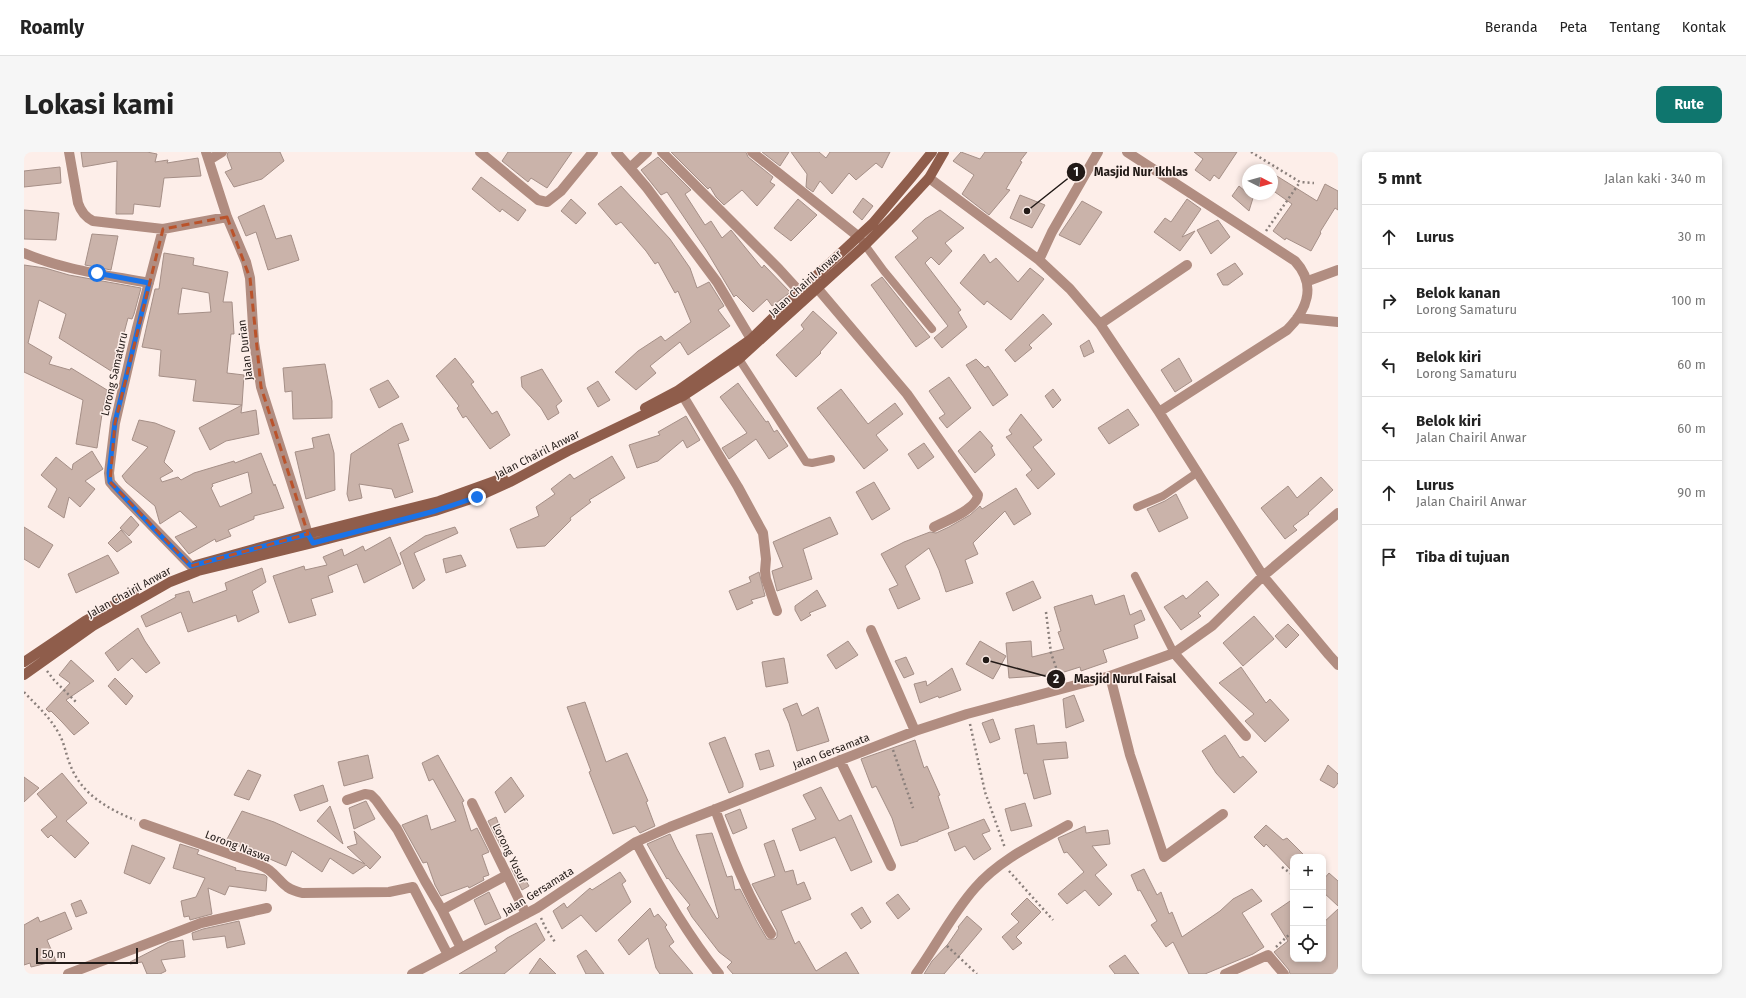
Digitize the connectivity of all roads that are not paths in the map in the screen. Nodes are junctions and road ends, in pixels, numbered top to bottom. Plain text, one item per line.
1 (69, 152) edge
2 (222, 152) edge
3 (480, 152) edge
4 (616, 152) edge
5 (647, 152) edge
6 (662, 152) edge
7 (752, 152) edge
8 (932, 152) edge
9 (944, 152) edge
10 (1098, 152) edge
11 (1127, 152) edge
12 (589, 153) edge
13 (207, 156) edge
14 (630, 168) junction
15 (929, 178) junction
16 (227, 217) junction
17 (163, 229) junction
18 (862, 241) junction
19 (24, 252) edge
20 (1039, 260) junction
21 (1187, 265) dead end
22 (1338, 270) edge
23 (1308, 281) junction
24 (149, 283) junction
25 (818, 289) junction
26 (800, 292) junction
27 (1297, 318) junction
28 (1338, 322) edge
29 (1100, 324) junction
30 (932, 329) dead end
31 (751, 340) junction
32 (739, 358) junction
33 (683, 396) junction
34 (1159, 412) junction
35 (831, 460) dead end
36 (1198, 472) junction
37 (1137, 507) dead end
38 (1338, 513) edge
39 (934, 527) dead end
40 (308, 534) junction
41 (313, 543) junction
42 (191, 566) junction
43 (1135, 576) dead end
44 (1263, 576) junction
45 (777, 612) dead end
46 (871, 630) dead end
47 (1174, 653) junction
48 (24, 662) edge
49 (1338, 665) edge
50 (24, 675) edge
51 (1110, 676) junction
52 (915, 731) junction
53 (1246, 736) dead end
54 (840, 760) junction
55 (347, 800) dead end
56 (472, 803) dead end
57 (715, 809) junction
58 (1223, 814) dead end
59 (144, 824) road end
60 (1068, 824) dead end
61 (636, 842) junction
62 (891, 866) dead end
63 (507, 876) junction
64 (425, 882) junction
65 (413, 887) junction
66 (267, 908) dead end
67 (442, 910) junction
68 (526, 914) junction
69 (771, 934) dead end
70 (461, 948) junction
71 (448, 954) junction
72 (68, 974) edge
73 (412, 974) edge
74 (719, 974) edge
75 (916, 974) edge
76 (1225, 974) edge
77 (1284, 974) edge

1 - 17 street
2 - 13 street
3 - 12 street
4 - 14 street
5 - 14 street
6 - 26 street
7 - 18 street
8 - 18 main road, Jalan Chairil Anwar
9 - 15 main road, Jalan Chairil Anwar
10 - 20 street
11 - 23 street
13 - 16 street, Jalan Durian
14 - 31 street
15 - 18 main road, Jalan Chairil Anwar
15 - 20 street
16 - 17 street
16 - 40 street, Jalan Durian
17 - 24 street, Lorong Samaturu
18 - 25 main road, Jalan Chairil Anwar
18 - 26 main road, Jalan Chairil Anwar
18 - 30 lane
19 - 24 street
20 - 29 street
21 - 29 street
22 - 23 street
23 - 27 street
24 - 42 street, Lorong Samaturu
25 - 32 main road, Jalan Chairil Anwar
25 - 39 street
26 - 31 main road, Jalan Chairil Anwar
27 - 28 street
27 - 34 street
29 - 34 street
31 - 40 main road, Jalan Chairil Anwar
32 - 33 main road, Jalan Chairil Anwar
32 - 35 lane
33 - 41 main road, Jalan Chairil Anwar
33 - 45 street
34 - 36 street
36 - 37 lane
36 - 44 street
38 - 44 street, Jalan Gersamata
40 - 41 street, Jalan Durian
40 - 42 main road, Jalan Chairil Anwar
41 - 50 main road, Jalan Chairil Anwar
42 - 48 main road, Jalan Chairil Anwar
43 - 47 lane
44 - 47 street, Jalan Gersamata
44 - 49 street
46 - 52 street
47 - 51 street, Jalan Gersamata
47 - 53 street
51 - 52 street, Jalan Gersamata
51 - 58 street
52 - 54 street, Jalan Gersamata
54 - 57 street, Jalan Gersamata
54 - 62 street
55 - 64 street
56 - 63 street, Lorong Yusuf
57 - 61 street, Jalan Gersamata
57 - 69 street
59 - 65 street, Lorong Naswa
60 - 75 street
61 - 68 street, Jalan Gersamata
61 - 74 street
63 - 67 street
63 - 68 street, Lorong Yusuf
64 - 65 street, Lorong Naswa
64 - 67 street
65 - 71 street
66 - 72 street
67 - 70 street
68 - 70 street, Jalan Gersamata
70 - 71 street, Jalan Gersamata
71 - 73 street, Jalan Gersamata
76 - 77 street

